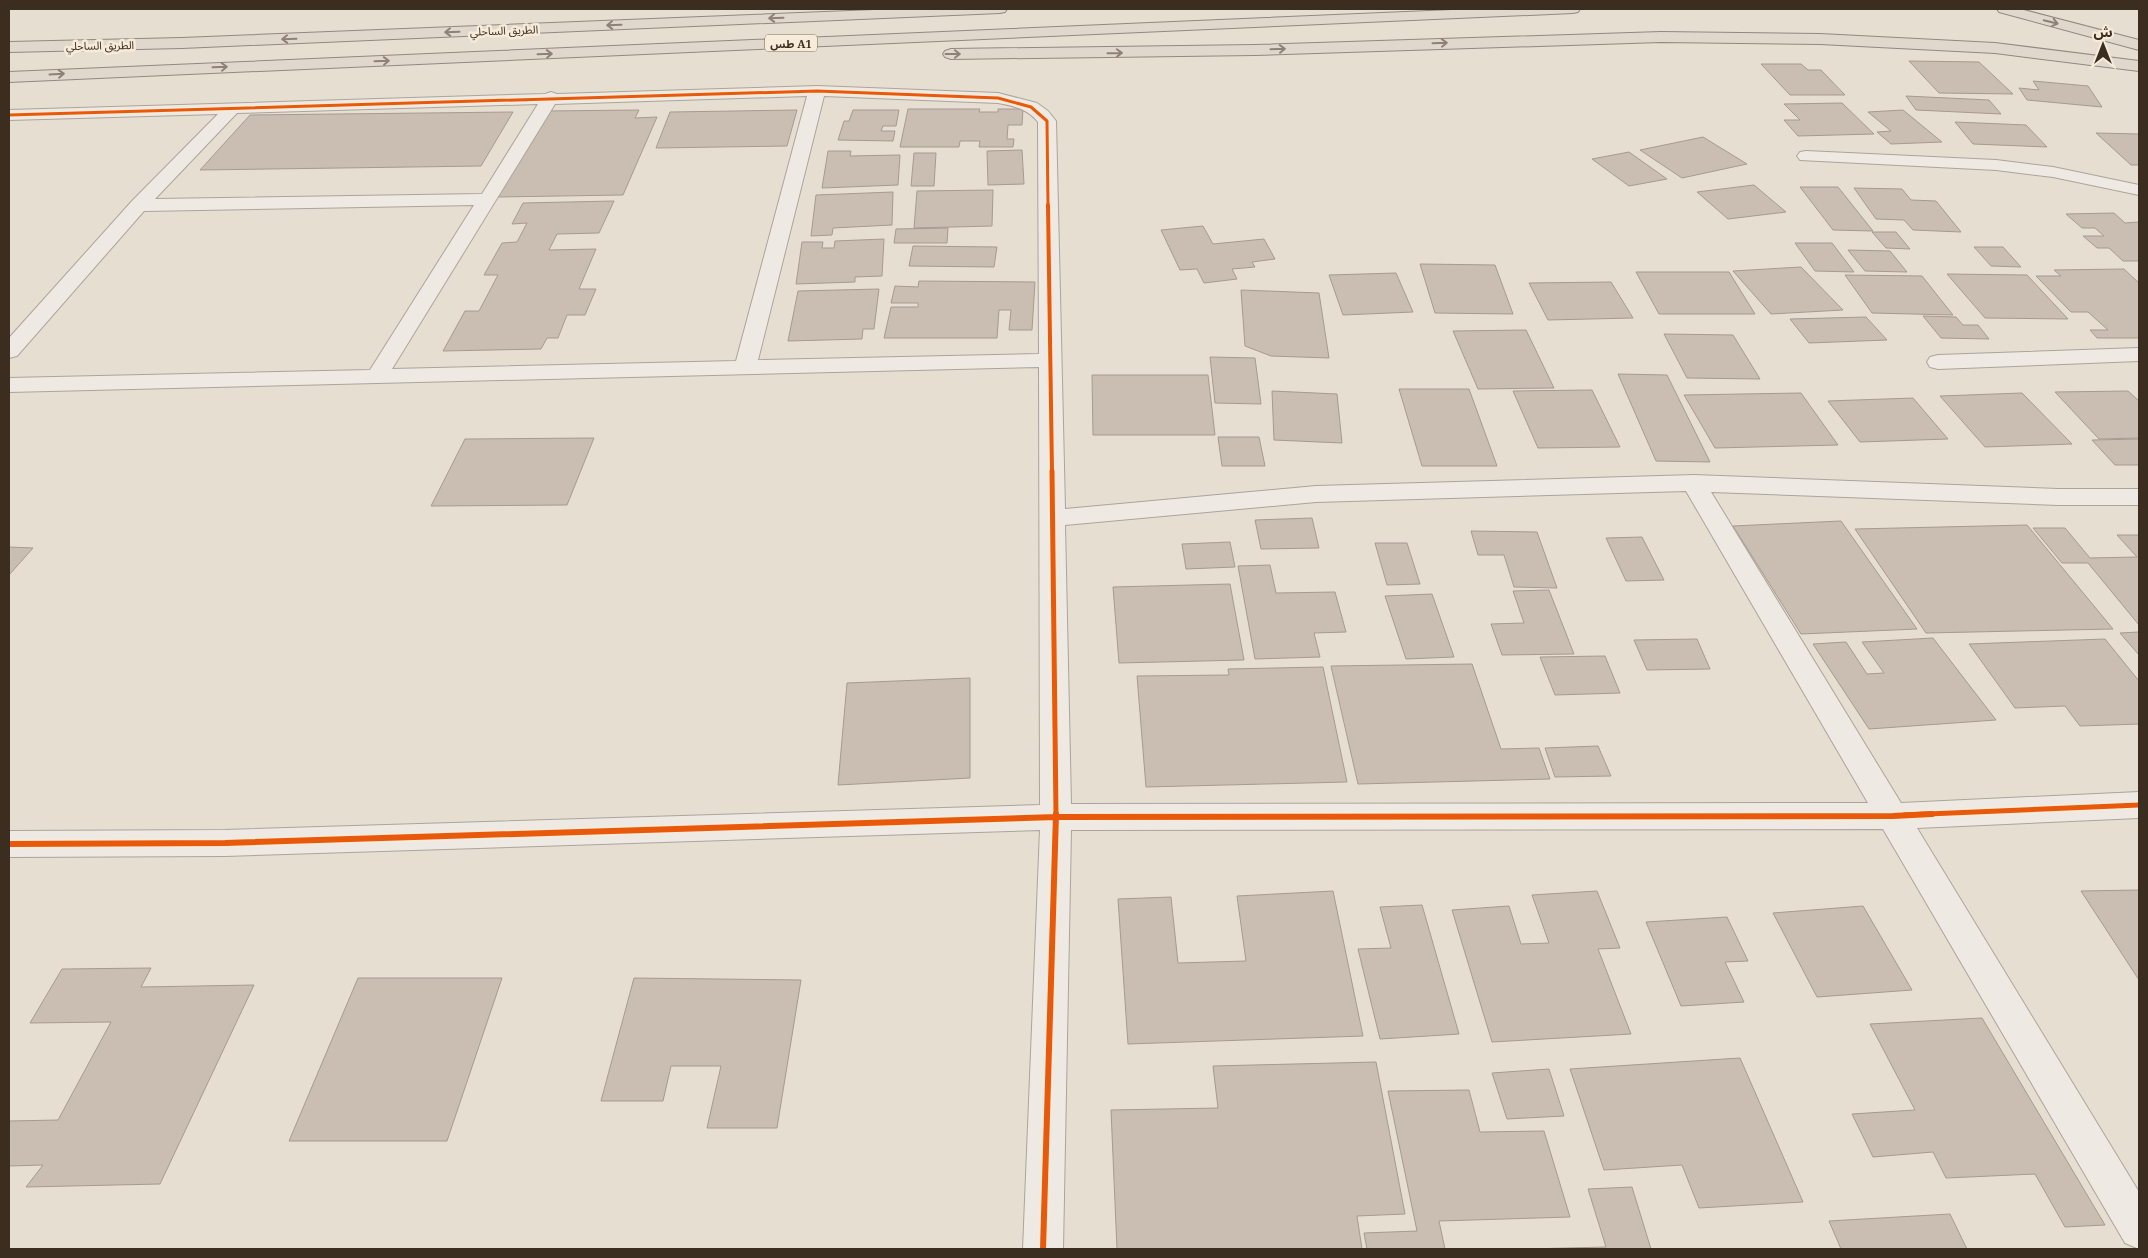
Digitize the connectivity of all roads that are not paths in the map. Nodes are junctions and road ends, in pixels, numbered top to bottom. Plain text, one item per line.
1 (1000, 9) edge
2 (1573, 9) edge
3 (2004, 9) edge
4 (2139, 45) edge
5 (9, 47) edge
6 (642, 50) junction
7 (887, 54) dead end
8 (936, 54) dead end
9 (2139, 66) edge
10 (9, 77) edge
11 (818, 90) junction
12 (551, 97) junction
13 (232, 109) junction
14 (9, 115) edge
15 (1806, 156) dead end
16 (2139, 190) edge
17 (488, 199) junction
18 (139, 205) junction
19 (9, 352) edge
20 (2139, 354) edge
21 (1051, 360) junction
22 (1938, 362) dead end
23 (745, 367) junction
24 (377, 376) junction
25 (9, 385) edge
26 (1694, 483) junction
27 (2139, 497) edge
28 (1053, 518) junction
29 (2139, 805) edge
30 (1894, 816) junction
31 (1056, 817) junction
32 (9, 844) edge
33 (2139, 1229) edge
34 (1042, 1249) edge

1 -> 5 highway, الطريق الساحلي / طس A1
2 - 6 highway, طس A1
3 -> 4 highway
6 - 7 highway
10 -> 6 highway, طس A1
8 -> 9 highway
11 - 12 street
11 - 21 street
11 - 23 street
12 - 13 street
12 - 17 street
13 - 14 street
13 - 18 street
15 - 16 street
17 - 18 street
17 - 24 street
18 - 19 street
20 - 22 street
21 - 23 street
21 - 28 street
23 - 24 street
24 - 25 street
26 - 27 street
26 - 28 street
26 - 30 street
28 - 31 street
29 - 30 street
30 - 31 street
30 - 33 street
31 - 32 street
31 - 34 street

